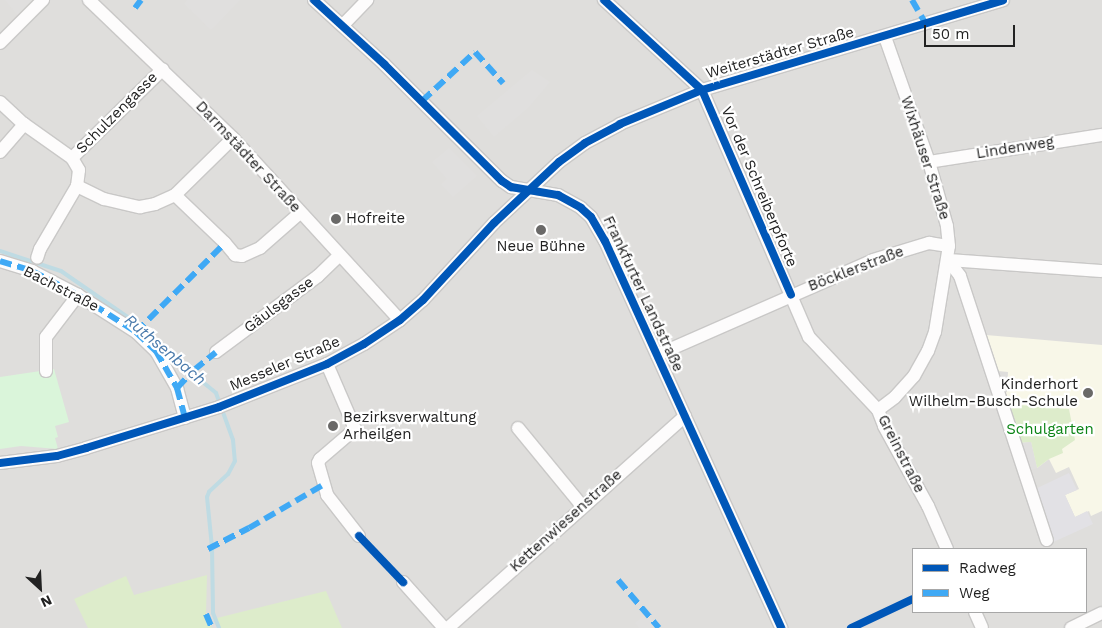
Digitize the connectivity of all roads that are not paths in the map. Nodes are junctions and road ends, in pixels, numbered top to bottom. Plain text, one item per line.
1 (43, 0) edge
2 (89, 0) edge
3 (314, 0) edge
4 (367, 0) edge
5 (604, 0) edge
6 (1003, 0) edge
7 (343, 25) junction
8 (885, 37) junction
9 (0, 43) edge
10 (163, 69) junction
11 (702, 90) junction
12 (0, 102) edge
13 (24, 124) junction
14 (1102, 135) edge
15 (233, 138) junction
16 (0, 152) edge
17 (72, 158) junction
18 (929, 162) junction
19 (77, 186) junction
20 (527, 191) junction
21 (175, 195) junction
22 (300, 213) junction
23 (949, 246) junction
24 (340, 256) junction
25 (37, 258) dead end
26 (948, 260) junction
27 (0, 261) edge
28 (1102, 272) edge
29 (78, 295) junction
30 (791, 295) junction
31 (400, 320) junction
32 (216, 352) dead end
33 (657, 356) junction
34 (327, 364) junction
35 (46, 371) dead end
36 (878, 410) junction
37 (684, 416) junction
38 (185, 418) junction
39 (518, 428) dead end
40 (0, 463) edge
41 (582, 506) junction
42 (359, 536) dead end
43 (1047, 540) dead end
44 (947, 548) edge
45 (403, 582) dead end
46 (975, 613) edge
47 (1102, 613) edge
48 (444, 628) edge
49 (448, 628) edge
50 (781, 628) edge
51 (982, 628) edge
52 (1071, 628) edge

1 - 9 street
2 - 10 street, Darmstädter Straße
3 - 7 street, Frankfurter Landstraße
4 - 7 street
5 - 11 street
6 - 8 street, Weiterstädter Straße
7 - 20 street, Frankfurter Landstraße
8 - 11 street, Weiterstädter Straße
8 - 18 street, Wixhäuser Straße
10 - 15 street, Darmstädter Straße
10 - 17 street, Schulzengasse
11 - 20 street, Weiterstädter Straße
11 - 30 street, Vor der Schreiberpforte
12 - 13 street
13 - 16 street
13 - 17 street
14 - 18 street, Lindenweg
15 - 21 street
15 - 22 street, Darmstädter Straße
17 - 19 street
18 - 23 street, Wixhäuser Straße
19 - 21 street
19 - 25 street
20 - 31 street, Messeler Straße
20 - 33 street, Frankfurter Landstraße
21 - 22 street
22 - 24 street, Darmstädter Straße
23 - 26 street, Wixhäuser Straße
23 - 30 street, Böcklerstraße
24 - 31 street, Darmstädter Straße
24 - 32 street, Gäulsgasse
26 - 28 street
26 - 36 street, Wixhäuser Straße
26 - 43 street
27 - 29 street, Bachstraße
29 - 35 street
29 - 38 street, Bachstraße
30 - 33 street, Böcklerstraße
30 - 36 street, Greinstraße
31 - 34 street, Messeler Straße
33 - 37 street, Frankfurter Landstraße
34 - 38 street, Messeler Straße
34 - 42 street
36 - 44 street, Greinstraße
37 - 41 street, Kettenwiesenstraße
37 - 50 street, Frankfurter Landstraße
38 - 40 street, Messeler Straße
39 - 41 street
41 - 49 street, Kettenwiesenstraße
45 - 48 street
46 - 51 street
47 - 52 street

